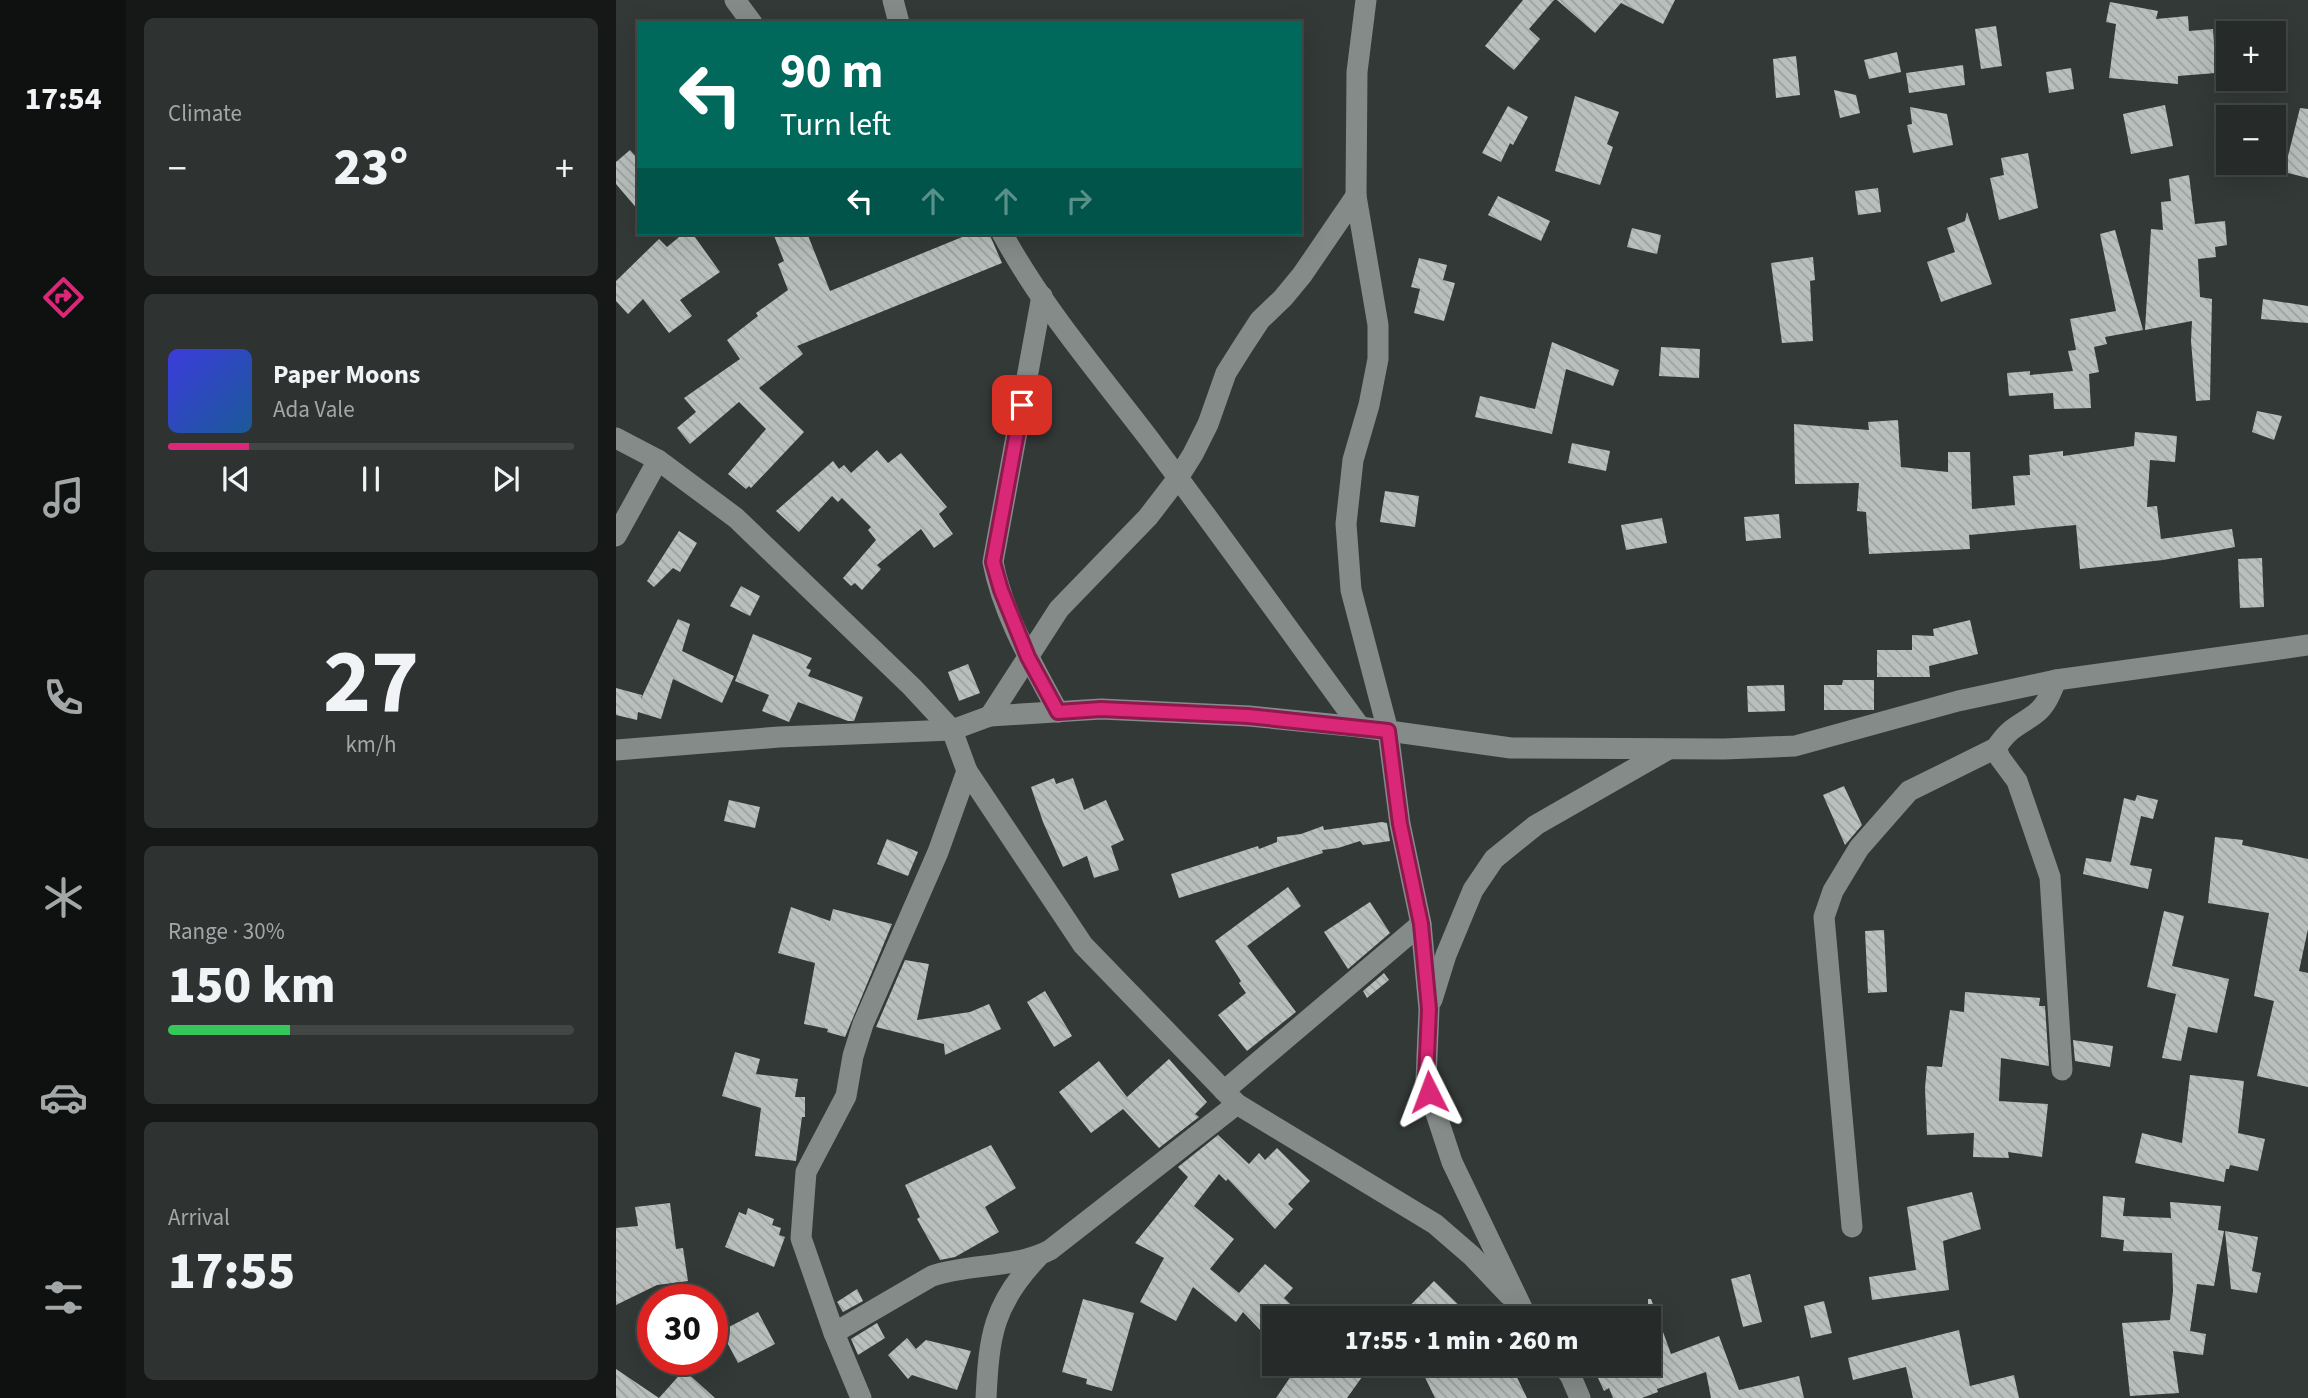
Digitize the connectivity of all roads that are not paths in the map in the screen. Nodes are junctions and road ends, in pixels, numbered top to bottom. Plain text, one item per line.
1 (735, 0) edge
2 (893, 0) edge
3 (1366, 0) edge
4 (751, 21) edge
5 (898, 21) edge
6 (1356, 196) junction
7 (1003, 235) edge
8 (1042, 296) junction
9 (616, 438) edge
10 (658, 460) junction
11 (1178, 478) junction
12 (616, 536) edge
13 (2308, 645) edge
14 (1028, 657) junction
15 (2056, 680) junction
16 (1058, 712) junction
17 (990, 716) junction
18 (1360, 727) junction
19 (952, 730) junction
20 (1388, 731) junction
21 (1670, 748) junction
22 (1996, 748) junction
23 (616, 750) edge
24 (967, 771) junction
25 (1421, 924) junction
26 (1429, 1009) junction
27 (2062, 1070) dead end
28 (1231, 1098) junction
29 (1852, 1227) dead end
30 (1040, 1255) junction
31 (1519, 1306) edge
32 (1522, 1306) edge
33 (834, 1332) junction
34 (1570, 1376) edge
35 (861, 1398) edge
36 (986, 1398) edge
37 (1580, 1398) edge

1 - 4 street
2 - 5 street
3 - 6 street
6 - 11 street
6 - 20 street
7 - 8 street
8 - 11 street
8 - 14 street
9 - 10 street
10 - 12 street
10 - 19 street
11 - 14 street
11 - 18 street
13 - 15 street
14 - 16 street
14 - 17 street
15 - 21 street
15 - 22 street
16 - 17 street
16 - 18 street
17 - 19 street
18 - 20 street
19 - 23 street
19 - 24 street
20 - 21 street
20 - 25 street
21 - 26 street
22 - 27 street
22 - 29 street
24 - 28 street
24 - 33 street
25 - 26 street
25 - 28 street
26 - 32 street
28 - 30 street
28 - 31 street
30 - 33 street
30 - 36 street
33 - 35 street
34 - 37 street

